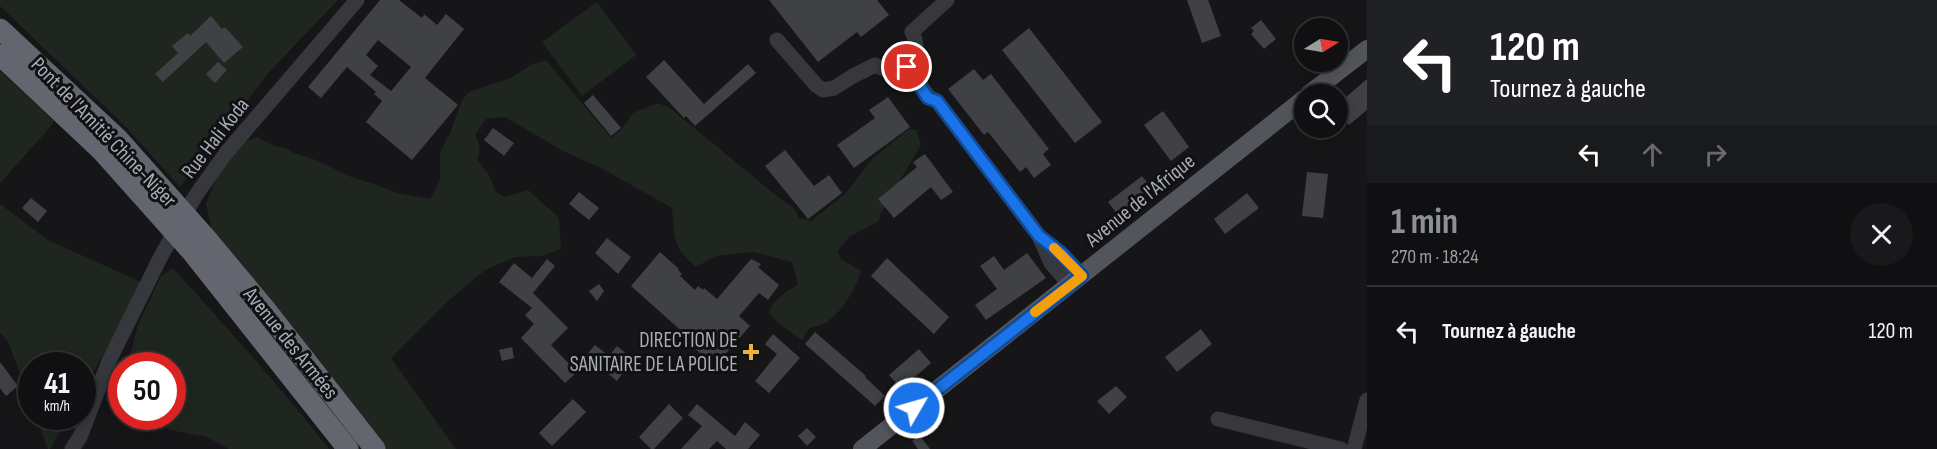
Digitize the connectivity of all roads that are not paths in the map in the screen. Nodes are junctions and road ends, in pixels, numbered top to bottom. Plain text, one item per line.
1 (357, 0) edge
2 (947, 0) edge
3 (0, 28) edge
4 (777, 40) dead end
5 (1367, 49) edge
6 (0, 55) edge
7 (907, 67) junction
8 (1323, 84) edge
9 (1294, 107) edge
10 (199, 245) junction
11 (1076, 280) junction
12 (258, 316) junction
13 (1367, 400) edge
14 (1218, 419) dead end
15 (78, 445) edge
16 (348, 449) edge
17 (375, 449) edge
18 (862, 449) edge
19 (1341, 449) edge
20 (1354, 449) edge

1 - 15 street, Rue Hali Koda
2 - 7 street
3 - 10 highway, Pont de l'Amitié Chine-Niger
4 - 7 street
5 - 8 main road
6 - 10 highway, Pont de l'Amitié Chine-Niger
7 - 11 street
9 - 11 main road, Avenue de l'Afrique
10 - 12 highway, Avenue des Armées
11 - 18 main road, Avenue de l'Afrique
12 - 16 highway, Avenue des Armées
12 - 17 highway, Avenue des Armées
13 - 20 street
14 - 19 street

